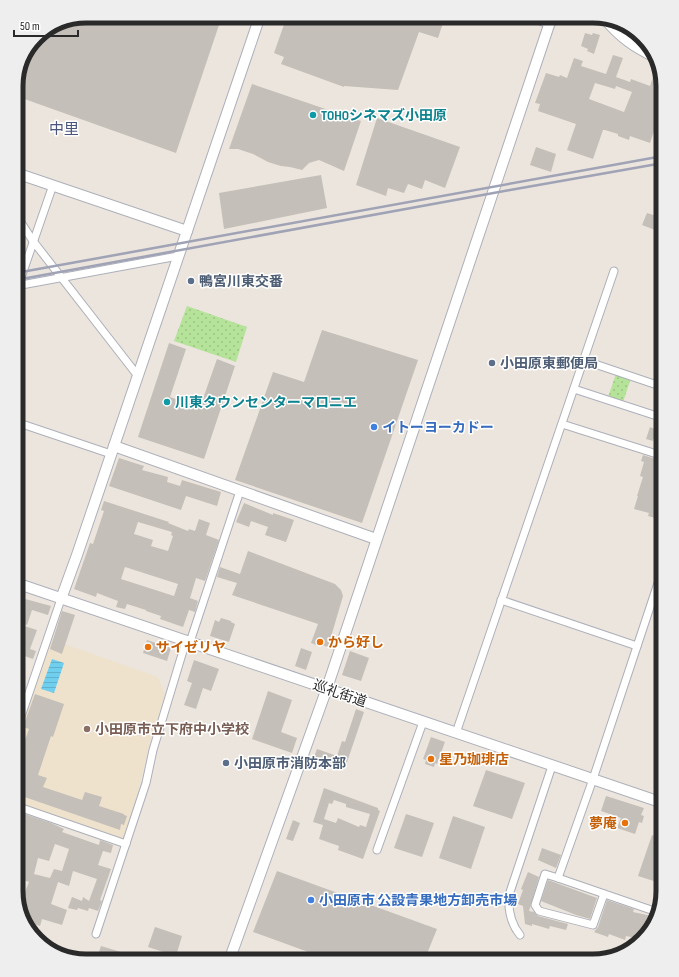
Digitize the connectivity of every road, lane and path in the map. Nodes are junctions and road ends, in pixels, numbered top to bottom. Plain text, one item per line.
1 (258, 23) edge
2 (550, 23) edge
3 (611, 25) edge
4 (647, 53) edge
5 (23, 175) edge
6 (53, 185) junction
7 (23, 226) edge
8 (187, 231) junction
9 (33, 241) junction
10 (178, 256) junction
11 (24, 268) joint
12 (23, 271) edge
13 (614, 271) dead end
14 (61, 277) junction
15 (23, 286) edge
16 (584, 360) junction
17 (138, 376) junction
18 (656, 385) edge
19 (574, 389) junction
20 (656, 416) edge
21 (23, 424) edge
22 (562, 424) junction
23 (112, 450) junction
24 (656, 454) edge
25 (240, 491) junction
26 (376, 539) junction
27 (23, 585) edge
28 (656, 589) edge
29 (61, 598) junction
30 (501, 600) junction
31 (188, 641) junction
32 (637, 646) junction
33 (327, 688) junction
34 (23, 710) edge
35 (423, 722) junction
36 (456, 733) junction
37 (552, 766) junction
38 (593, 779) junction
39 (656, 802) edge
40 (23, 808) edge
41 (126, 844) junction
42 (377, 850) dead end
43 (558, 878) junction
44 (604, 894) junction
45 (653, 911) edge
46 (96, 934) dead end
47 (520, 935) dead end
48 (232, 954) edge

1 - 8 street
2 - 26 street
3 - 4 street
5 - 6 street
6 - 8 street
6 - 9 street
7 - 9 street
8 - 10 street
9 - 11 street
9 - 14 street
10 - 14 street
10 - 17 street
11 - 12 street
13 - 16 street
14 - 15 street
14 - 17 street
16 - 18 street
16 - 19 street
17 - 23 street
19 - 20 street
19 - 22 street
21 - 23 street
22 - 24 street
22 - 30 street
23 - 25 street
23 - 29 street
25 - 26 street
25 - 31 street
26 - 33 street
27 - 29 street, 巡礼街道
28 - 32 street
29 - 31 street, 巡礼街道
29 - 34 street
30 - 32 street
30 - 36 street
31 - 33 street, 巡礼街道
31 - 41 street
32 - 38 street
33 - 35 street, 巡礼街道
33 - 48 street
35 - 36 street, 巡礼街道
35 - 42 street
36 - 37 street, 巡礼街道
37 - 38 street, 巡礼街道
37 - 47 street
38 - 39 street, 巡礼街道
38 - 43 street
40 - 41 street
41 - 46 street
43 - 44 street
43 - 44 street
44 - 45 street

